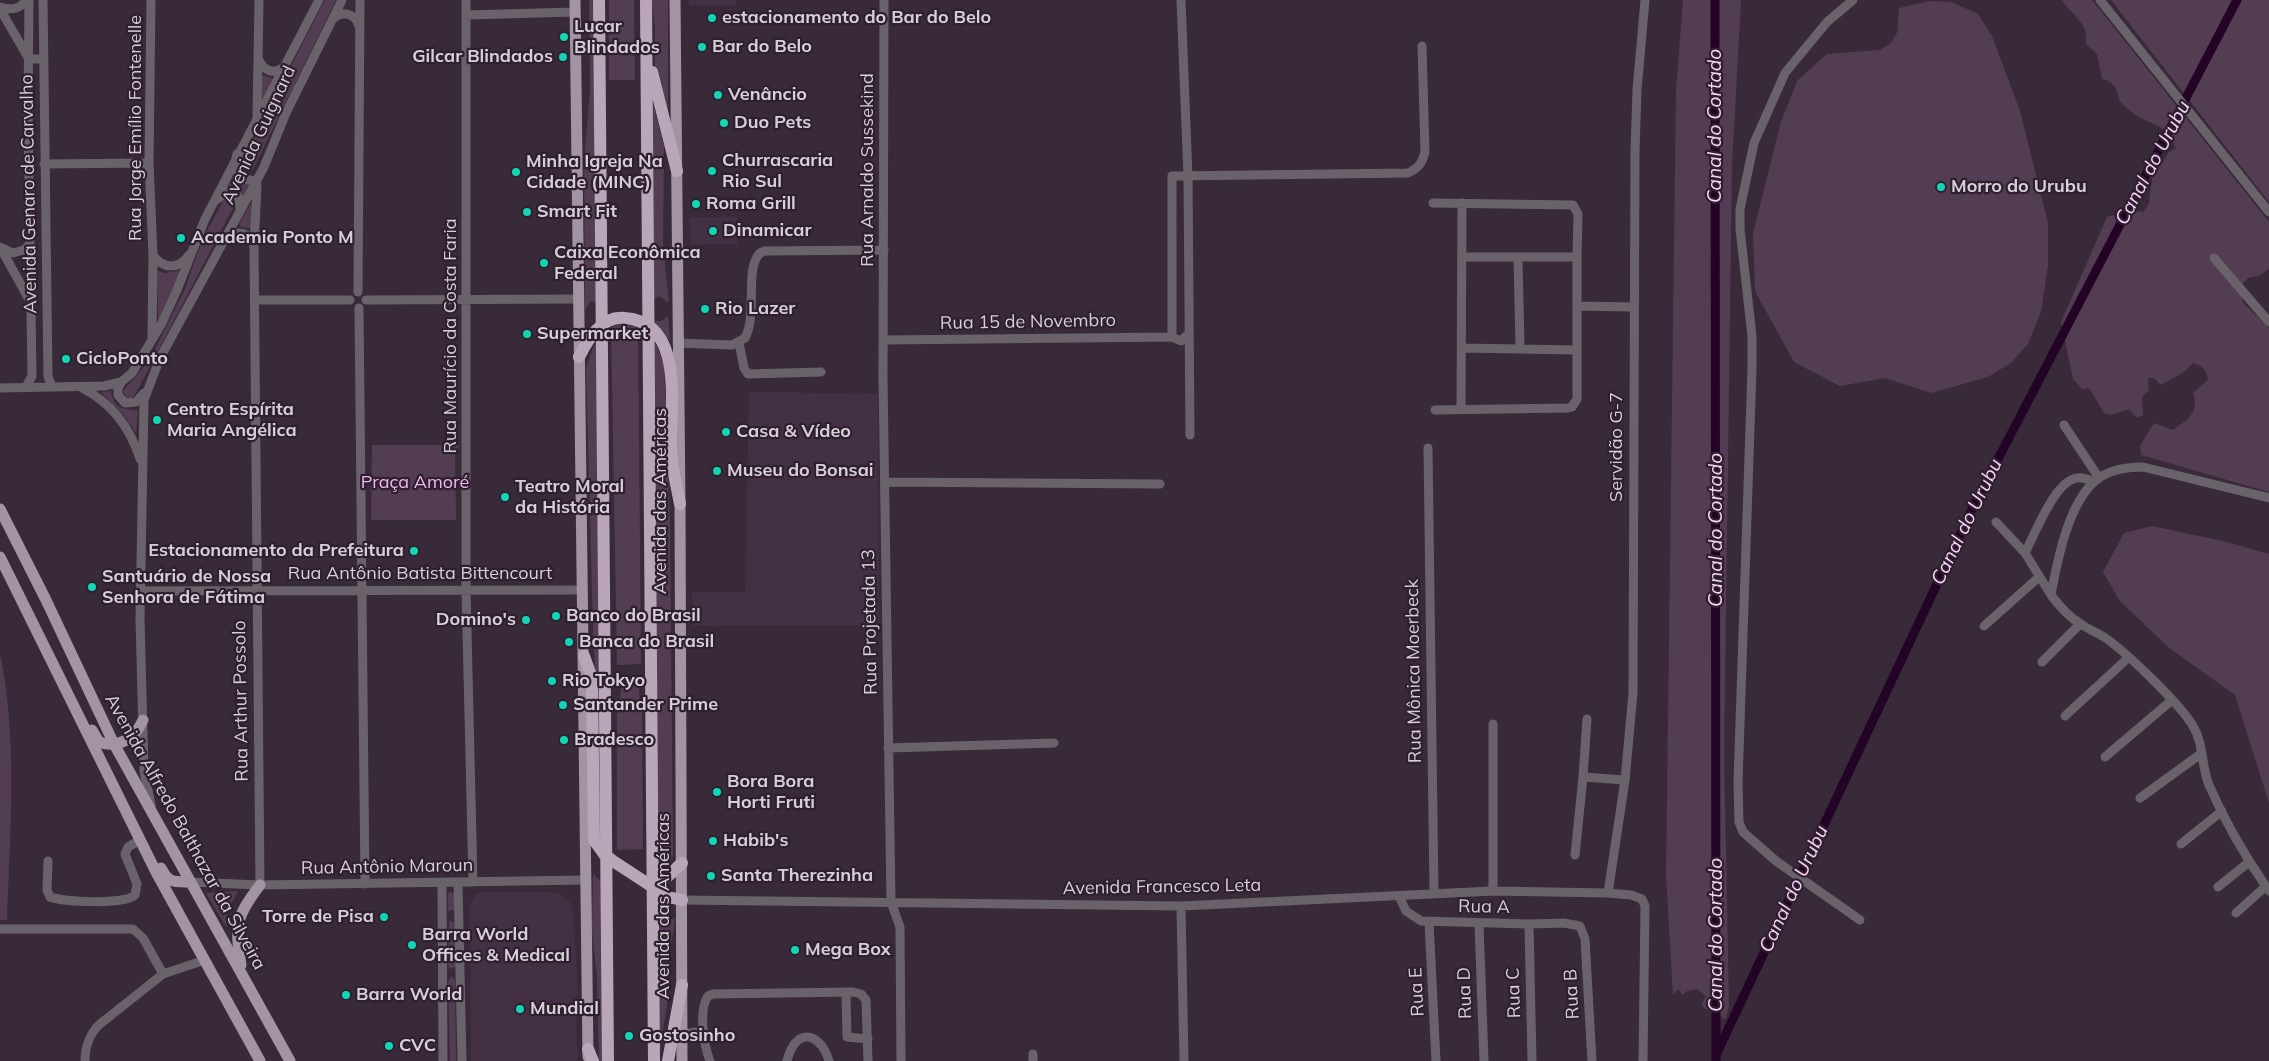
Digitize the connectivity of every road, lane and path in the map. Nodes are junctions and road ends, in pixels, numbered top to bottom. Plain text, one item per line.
1 (28, 0) edge
2 (43, 0) edge
3 (151, 0) edge
4 (259, 0) edge
5 (319, 0) edge
6 (342, 0) edge
7 (360, 0) edge
8 (466, 0) edge
9 (575, 0) edge
10 (599, 0) edge
11 (646, 0) edge
12 (675, 0) edge
13 (884, 0) edge
14 (1181, 0) edge
15 (1645, 0) edge
16 (1853, 0) edge
17 (2100, 0) edge
18 (0, 8) edge
19 (575, 12) junction
20 (466, 15) junction
21 (332, 20) junction
22 (29, 22) junction
23 (43, 23) junction
24 (360, 28) junction
25 (1422, 46) dead end
26 (647, 52) junction
27 (29, 59) junction
28 (43, 59) junction
29 (259, 60) junction
30 (287, 63) junction
31 (257, 119) junction
32 (237, 154) junction
33 (149, 163) junction
34 (44, 164) junction
35 (677, 171) junction
36 (1188, 176) junction
37 (256, 181) junction
38 (1462, 203) junction
39 (1433, 204) dead end
40 (2269, 212) edge
41 (239, 214) junction
42 (205, 219) junction
43 (226, 238) junction
44 (30, 244) junction
45 (254, 246) junction
46 (0, 247) edge
47 (884, 250) junction
48 (192, 252) junction
49 (153, 255) junction
50 (1462, 257) junction
51 (1518, 257) junction
52 (1577, 257) junction
53 (2214, 258) dead end
54 (358, 292) junction
55 (256, 300) junction
56 (350, 300) junction
57 (366, 300) junction
58 (467, 300) junction
59 (579, 300) junction
60 (31, 302) junction
61 (1577, 306) junction
62 (1633, 307) junction
63 (359, 308) junction
64 (2269, 322) edge
65 (602, 325) junction
66 (648, 326) junction
67 (1189, 332) junction
68 (1172, 337) junction
69 (884, 340) junction
70 (677, 343) junction
71 (738, 343) junction
72 (150, 346) junction
73 (1462, 348) junction
74 (1520, 348) junction
75 (1576, 350) junction
76 (579, 357) junction
77 (821, 372) dead end
78 (122, 382) junction
79 (26, 387) junction
80 (52, 387) junction
81 (81, 387) junction
82 (0, 388) edge
83 (147, 389) junction
84 (1461, 409) junction
85 (1435, 410) dead end
86 (2064, 425) dead end
87 (1190, 435) dead end
88 (1428, 448) dead end
89 (143, 471) junction
90 (2096, 480) junction
91 (885, 482) junction
92 (1160, 484) dead end
93 (2269, 498) edge
94 (680, 504) junction
95 (0, 509) edge
96 (1996, 522) dead end
97 (2025, 553) junction
98 (0, 558) edge
99 (2039, 577) junction
100 (256, 590) junction
101 (361, 590) junction
102 (466, 590) junction
103 (581, 590) junction
104 (140, 591) junction
105 (2051, 595) junction
106 (2080, 624) junction
107 (1984, 626) dead end
108 (584, 656) junction
109 (2128, 658) junction
110 (2042, 662) dead end
111 (59, 675) junction
112 (2172, 700) junction
113 (2065, 716) dead end
114 (1587, 719) dead end
115 (143, 720) junction
116 (1493, 724) dead end
117 (1054, 743) dead end
118 (114, 744) junction
119 (888, 748) junction
120 (2202, 753) junction
121 (2105, 756) dead end
122 (1583, 777) junction
123 (1625, 780) junction
124 (2140, 798) dead end
125 (121, 802) junction
126 (2222, 812) junction
127 (154, 817) junction
128 (140, 840) junction
129 (2181, 844) dead end
130 (1574, 855) dead end
131 (607, 856) junction
132 (48, 861) dead end
133 (2249, 862) junction
134 (682, 863) junction
135 (585, 880) junction
136 (189, 882) junction
137 (442, 882) junction
138 (458, 882) junction
139 (472, 882) junction
140 (365, 884) junction
141 (260, 885) junction
142 (652, 886) junction
143 (2218, 887) dead end
144 (2268, 889) edge
145 (1493, 891) junction
146 (1434, 893) junction
147 (1608, 893) junction
148 (1398, 896) junction
149 (682, 900) junction
150 (891, 902) junction
151 (1181, 906) junction
152 (2236, 913) dead end
153 (443, 918) junction
154 (458, 920) junction
155 (1860, 920) dead end
156 (1429, 922) junction
157 (1479, 924) junction
158 (1529, 924) junction
159 (1580, 926) joint
160 (0, 929) edge
161 (206, 960) junction
162 (242, 972) junction
163 (163, 974) junction
164 (682, 985) junction
165 (846, 992) junction
166 (704, 1031) junction
167 (682, 1034) junction
168 (868, 1039) junction
169 (590, 1057) edge
170 (85, 1061) edge
171 (260, 1061) edge
172 (290, 1061) edge
173 (443, 1061) edge
174 (462, 1061) edge
175 (608, 1061) edge
176 (654, 1061) edge
177 (668, 1061) edge
178 (682, 1061) edge
179 (710, 1061) edge
180 (787, 1061) edge
181 (830, 1061) edge
182 (868, 1061) edge
183 (902, 1061) edge
184 (1184, 1061) edge
185 (1436, 1061) edge
186 (1484, 1061) edge
187 (1532, 1061) edge
188 (1592, 1061) edge
189 (1643, 1061) edge

1 - 18 street
1 - 22 street, Avenida Genaro de Carvalho
2 - 23 street, Avenida Genaro de Carvalho
3 - 33 street, Rua Jorge Emílio Fontenelle
4 - 29 street
5 - 30 street, Avenida Guignard
6 - 21 street, Avenida Guignard
7 - 24 street
8 - 20 street, Rua Maurício da Costa Faria
9 - 19 main road
10 - 65 highway
11 - 26 highway, Avenida das Américas
12 - 35 main road, Avenida das Américas
13 - 47 street, Rua Arnaldo Sussekind
14 - 36 street
15 - 62 street, Servidão G-7
16 - 155 street
17 - 40 street
18 - 27 street
19 - 20 street
19 - 59 main road
20 - 58 street, Rua Maurício da Costa Faria
21 - 24 street
21 - 37 street, Avenida Guignard
22 - 23 street
22 - 27 street, Avenida Genaro de Carvalho
23 - 28 street, Avenida Genaro de Carvalho
24 - 54 street
25 - 36 street
26 - 35 highway
26 - 66 highway, Avenida das Américas
27 - 28 street
27 - 44 street, Avenida Genaro de Carvalho
28 - 34 street, Avenida Genaro de Carvalho
29 - 30 street
29 - 31 street
30 - 31 street, Avenida Guignard
31 - 32 street, Avenida Guignard
32 - 37 street
32 - 42 street, Avenida Guignard
33 - 34 street
33 - 49 street, Rua Jorge Emílio Fontenelle
34 - 80 street, Avenida Genaro de Carvalho
35 - 70 main road, Avenida das Américas
36 - 67 street
36 - 68 street
37 - 41 street, Avenida Guignard
37 - 45 street, Rua Arthur Possolo
38 - 39 street
38 - 50 street
38 - 52 street
41 - 42 street
41 - 43 street, Avenida Guignard
42 - 48 street, Avenida Guignard
43 - 45 street
43 - 83 street, Avenida Guignard
44 - 46 street
44 - 60 street, Avenida Genaro de Carvalho
45 - 55 street, Rua Arthur Possolo
46 - 60 street
47 - 69 street, Rua Arnaldo Sussekind
47 - 71 street
48 - 49 street, Rua Jorge Emílio Fontenelle
48 - 72 street, Avenida Guignard
49 - 72 street, Rua Jorge Emílio Fontenelle
50 - 51 street
50 - 73 street
51 - 52 street
51 - 74 street
52 - 61 street
53 - 64 street
54 - 56 street
54 - 57 street
55 - 56 street
55 - 100 street, Rua Arthur Possolo
56 - 63 street
57 - 58 street
57 - 63 street
58 - 59 street
58 - 102 street, Rua Maurício da Costa Faria
59 - 76 main road
60 - 79 street, Avenida Genaro de Carvalho
61 - 62 street
61 - 75 street
62 - 123 street, Servidão G-7
63 - 101 street
65 - 66 highway
65 - 76 highway
65 - 131 highway
66 - 94 highway
66 - 142 highway, Avenida das Américas
67 - 68 street, Rua 15 de Novembro
67 - 87 street
68 - 69 street, Rua 15 de Novembro
69 - 91 street, Rua Projetada 13
70 - 71 street
70 - 94 main road, Avenida das Américas
71 - 77 street
72 - 78 street, Avenida Guignard
73 - 74 street
73 - 84 street
74 - 75 street
75 - 84 street
76 - 103 main road
78 - 81 street
78 - 83 street
79 - 80 street
79 - 82 street
80 - 81 street
81 - 89 street
83 - 89 street, Avenida Guignard
84 - 85 street
86 - 90 street
88 - 146 street, Rua Mônica Moerbeck
89 - 104 street, Avenida Guignard
90 - 93 street
90 - 97 street
90 - 105 street
91 - 92 street
91 - 119 street, Rua Projetada 13
94 - 134 main road, Avenida das Américas
95 - 118 main road, Avenida Alfredo Balthazar da Silveira
96 - 97 street
97 - 99 street
98 - 111 main road, Avenida Alfredo Balthazar da Silveira
99 - 105 street
99 - 107 street
100 - 101 street, Rua Antônio Batista Bittencourt
100 - 104 street, Rua Antônio Batista Bittencourt
100 - 141 street, Rua Arthur Possolo
101 - 102 street, Rua Antônio Batista Bittencourt
101 - 140 street
102 - 103 street, Rua Antônio Batista Bittencourt
102 - 139 street, Rua Maurício da Costa Faria
103 - 108 main road
104 - 115 street, Avenida Guignard
105 - 106 street
106 - 109 street
106 - 110 street
108 - 131 highway
108 - 135 main road
109 - 112 street
109 - 113 street
111 - 118 main road
111 - 125 main road, Avenida Alfredo Balthazar da Silveira
112 - 120 street
112 - 121 street
114 - 122 street
115 - 118 main road
115 - 127 street, Avenida Guignard
116 - 145 street
117 - 119 street
118 - 127 main road, Avenida Alfredo Balthazar da Silveira
119 - 150 street, Rua Projetada 13
120 - 124 street
120 - 126 street
122 - 123 street
122 - 130 street
123 - 147 street, Servidão G-7
125 - 128 main road, Avenida Alfredo Balthazar da Silveira
125 - 136 main road
126 - 129 street
126 - 133 street
127 - 136 main road, Avenida Alfredo Balthazar da Silveira
128 - 132 street
128 - 161 main road, Avenida Alfredo Balthazar da Silveira
131 - 142 highway
131 - 175 highway
133 - 143 street
133 - 144 street
134 - 142 highway
134 - 149 main road, Avenida das Américas
135 - 139 street, Rua Antônio Maroun
135 - 169 main road
136 - 141 street, Rua Antônio Maroun
136 - 162 main road, Avenida Alfredo Balthazar da Silveira
137 - 138 street, Rua Antônio Maroun
137 - 140 street, Rua Antônio Maroun
137 - 153 street
138 - 139 street, Rua Antônio Maroun
138 - 154 street
140 - 141 street, Rua Antônio Maroun
141 - 162 main road
142 - 149 highway
142 - 176 highway, Avenida das Américas
144 - 152 street
145 - 146 street, Avenida Francesco Leta
145 - 147 street, Avenida Francesco Leta
146 - 148 street, Avenida Francesco Leta
147 - 189 street, Avenida Francesco Leta
148 - 151 street, Avenida Francesco Leta
148 - 156 street, Rua A
149 - 150 street, Avenida Francesco Leta
149 - 164 main road, Avenida das Américas
150 - 151 street, Avenida Francesco Leta
150 - 183 street, Rua Projetada 13
151 - 184 street
153 - 154 street
153 - 173 street
154 - 174 street
156 - 157 street, Rua A
156 - 185 street, Rua E
157 - 158 street, Rua A
157 - 186 street, Rua D
158 - 159 street, Rua A
158 - 187 street, Rua C
159 - 188 street, Rua B
160 - 163 street
161 - 163 street
161 - 171 main road, Avenida Alfredo Balthazar da Silveira
162 - 172 main road, Avenida Alfredo Balthazar da Silveira
163 - 170 street
164 - 167 main road, Avenida das Américas
164 - 177 highway
165 - 166 street
165 - 168 street
165 - 168 street
166 - 167 street
166 - 179 street
167 - 178 main road, Avenida das Américas
168 - 182 street
180 - 181 street

